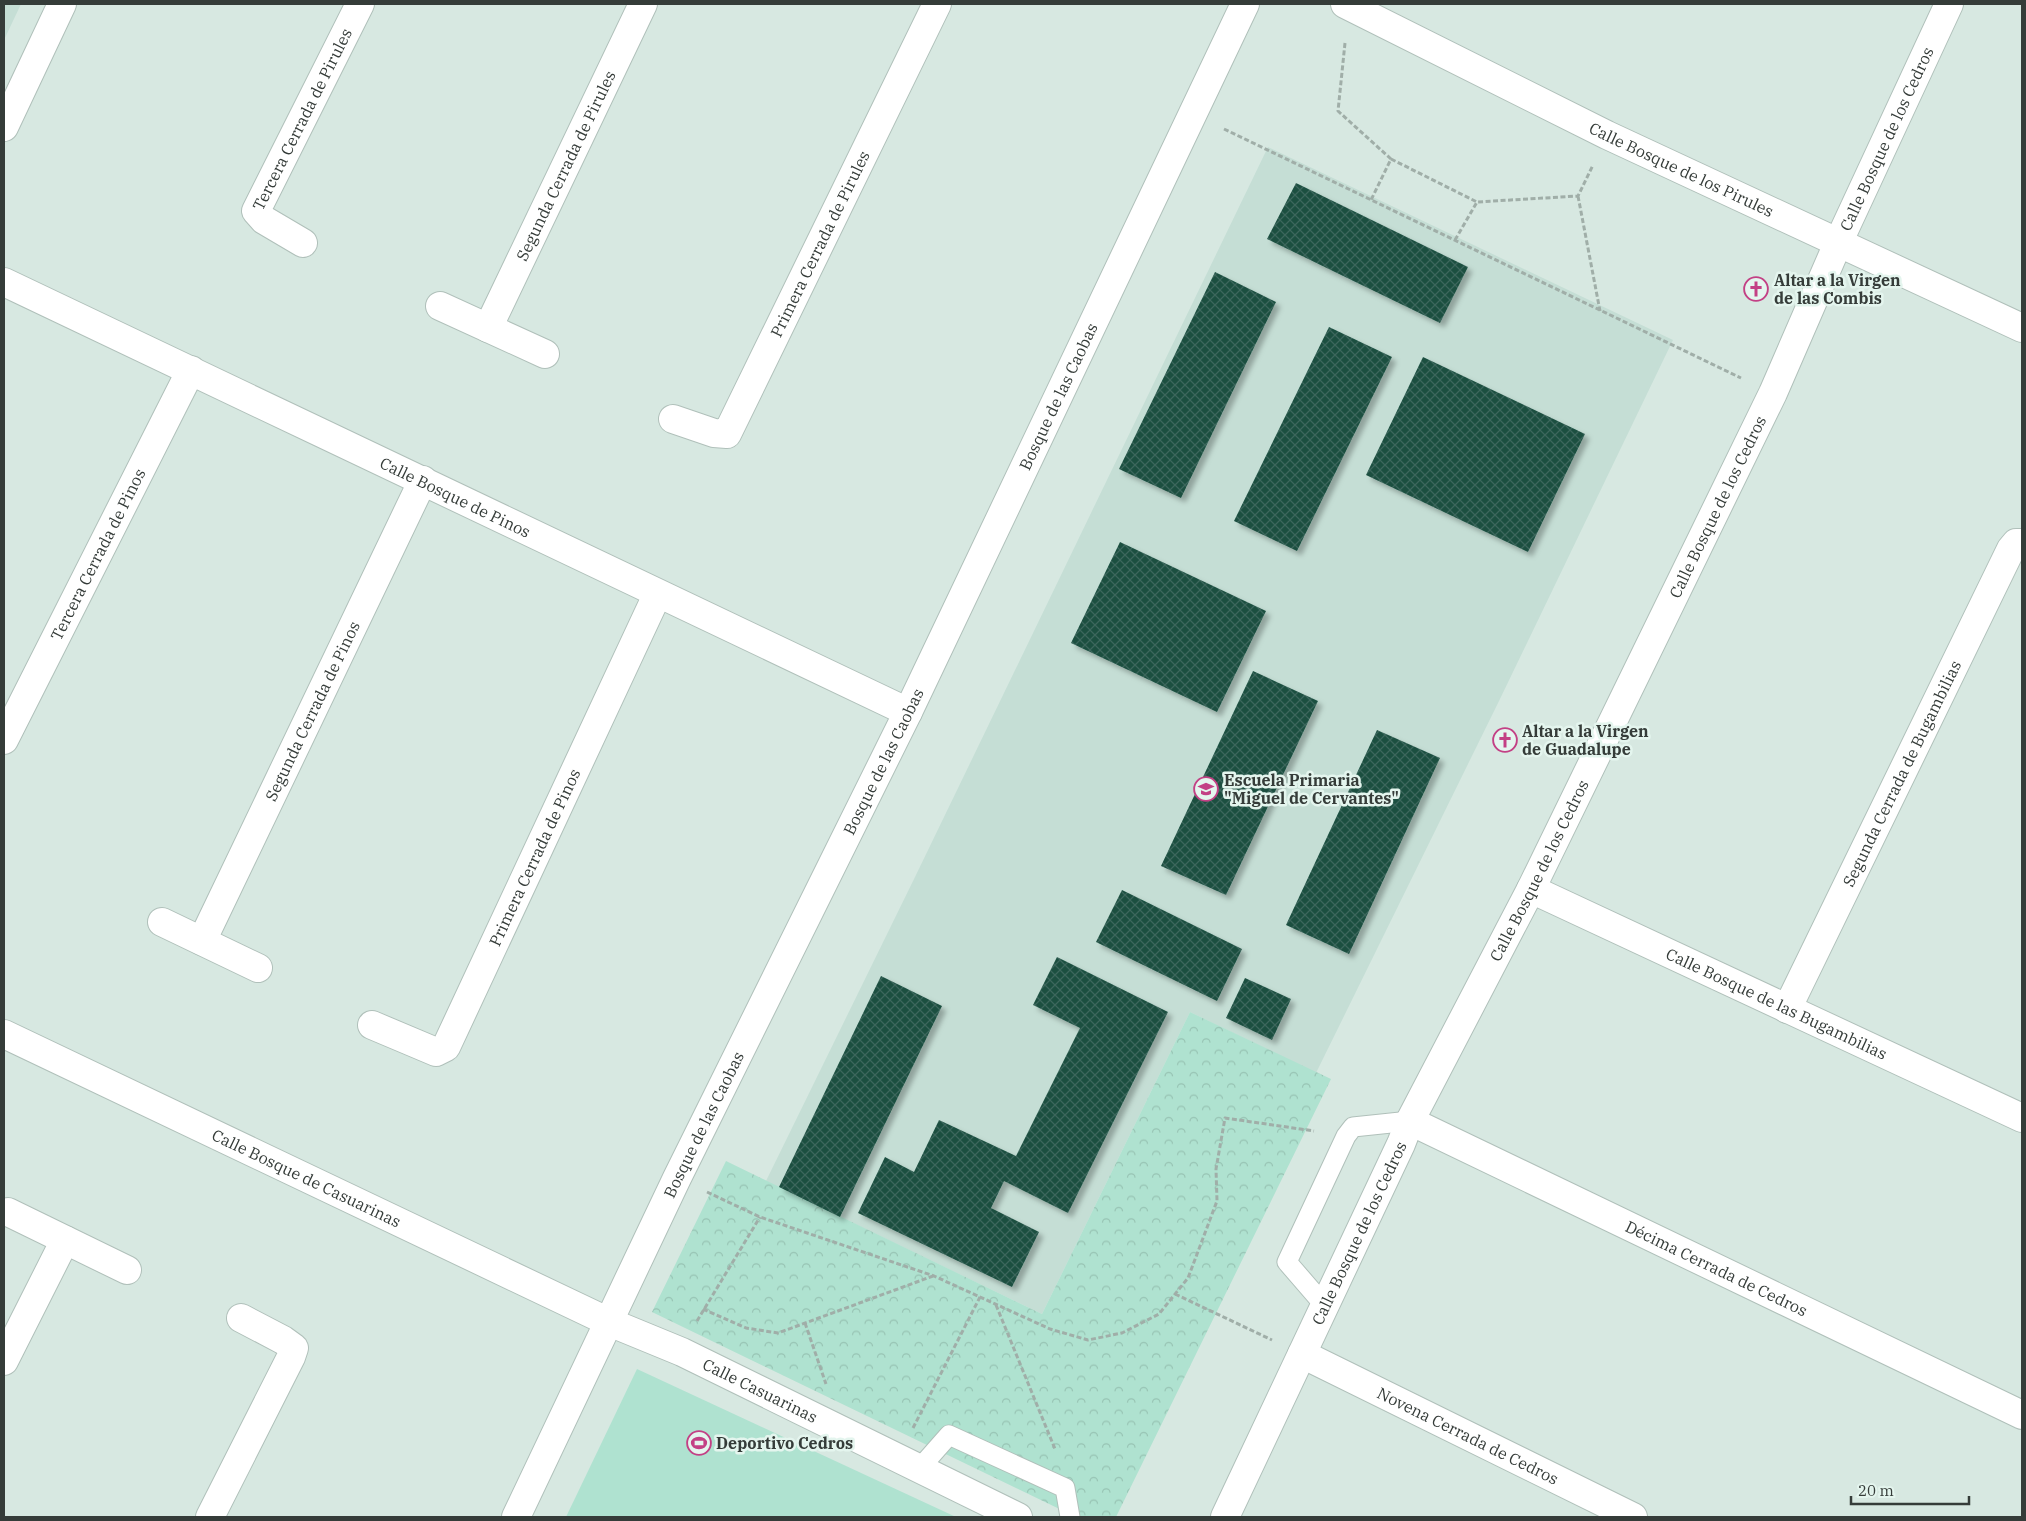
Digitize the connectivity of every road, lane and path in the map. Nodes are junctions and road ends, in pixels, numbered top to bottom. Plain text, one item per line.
1 (62, 4) edge
2 (360, 4) edge
3 (643, 4) edge
4 (937, 4) edge
5 (1245, 4) edge
6 (1949, 4) edge
7 (1347, 5) edge
8 (1192, 113) junction
9 (4, 127) edge
10 (1607, 135) junction
11 (1391, 159) junction
12 (1578, 196) junction
13 (1371, 200) junction
14 (1477, 202) junction
15 (1455, 240) junction
16 (1839, 241) junction
17 (304, 243) dead end
18 (4, 282) edge
19 (440, 306) dead end
20 (1600, 311) junction
21 (488, 328) junction
22 (2022, 328) edge
23 (545, 354) dead end
24 (191, 370) junction
25 (1773, 393) junction
26 (673, 419) dead end
27 (423, 480) junction
28 (2022, 543) edge
29 (656, 595) junction
30 (908, 712) junction
31 (4, 740) edge
32 (1531, 889) junction
33 (162, 922) dead end
34 (202, 941) junction
35 (258, 968) dead end
36 (1787, 1009) junction
37 (372, 1025) dead end
38 (4, 1034) edge
39 (2022, 1118) edge
40 (1410, 1122) junction
41 (1346, 1136) junction
42 (677, 1178) junction
43 (8, 1212) dead end
44 (760, 1217) junction
45 (65, 1240) junction
46 (127, 1270) dead end
47 (934, 1276) junction
48 (1175, 1294) junction
49 (980, 1297) junction
50 (996, 1304) junction
51 (1325, 1306) junction
52 (702, 1309) junction
53 (241, 1318) dead end
54 (609, 1322) junction
55 (805, 1323) junction
56 (682, 1352) junction
57 (1302, 1354) junction
58 (4, 1361) edge
59 (2022, 1415) edge
60 (843, 1431) junction
61 (1058, 1455) dead end
62 (908, 1464) junction
63 (210, 1517) edge
64 (516, 1517) edge
65 (1018, 1517) edge
66 (1070, 1517) edge
67 (1225, 1517) edge
68 (1633, 1517) edge

1 - 9 street
2 - 17 street, Tercera Cerrada de Pirules
3 - 21 street, Segunda Cerrada de Pirules
4 - 26 street, Primera Cerrada de Pirules
5 - 8 street, Bosque de las Caobas
6 - 16 street, Calle Bosque de los Cedros
7 - 10 street, Calle Bosque de los Pirules
7 - 11 path
8 - 13 path
8 - 30 street, Bosque de las Caobas
10 - 12 path
10 - 16 street, Calle Bosque de los Pirules
11 - 13 path
11 - 14 path
12 - 14 path
12 - 20 path
13 - 15 path
14 - 15 path
15 - 20 path
16 - 22 street, Calle Bosque de los Pirules
16 - 25 street, Calle Bosque de los Cedros
18 - 24 street, Calle Bosque de Pinos
19 - 21 street
20 - 25 path
21 - 23 street
24 - 27 street, Calle Bosque de Pinos
24 - 31 street, Tercera Cerrada de Pinos
25 - 32 street, Calle Bosque de los Cedros
27 - 29 street, Calle Bosque de Pinos
27 - 34 street, Segunda Cerrada de Pinos
28 - 36 street, Segunda Cerrada de Bugambilias
29 - 30 street, Calle Bosque de Pinos
29 - 37 street, Primera Cerrada de Pinos
30 - 42 street, Bosque de las Caobas
32 - 36 street, Calle Bosque de las Bugambilias
32 - 40 street, Calle Bosque de los Cedros
33 - 34 street
34 - 35 street
36 - 39 street, Calle Bosque de las Bugambilias
38 - 54 street, Calle Bosque de Casuarinas
40 - 41 lane
40 - 51 street, Calle Bosque de los Cedros
40 - 59 street, Décima Cerrada de Cedros
41 - 48 path
41 - 51 lane
42 - 44 path
42 - 54 street, Bosque de las Caobas
43 - 45 street
44 - 47 path
44 - 52 path
45 - 46 street
45 - 58 street
47 - 49 path
47 - 55 path
48 - 50 path
48 - 57 path
49 - 50 path
49 - 62 path
50 - 61 path
51 - 57 street, Calle Bosque de los Cedros
52 - 55 path
52 - 56 path
53 - 63 street
54 - 56 street, Calle Casuarinas
54 - 64 street, Bosque de las Caobas
55 - 60 path
56 - 60 street, Calle Casuarinas
57 - 67 street, Calle Bosque de los Cedros
57 - 68 street, Novena Cerrada de Cedros
60 - 62 street, Calle Casuarinas
62 - 65 street, Calle Casuarinas
62 - 66 lane

